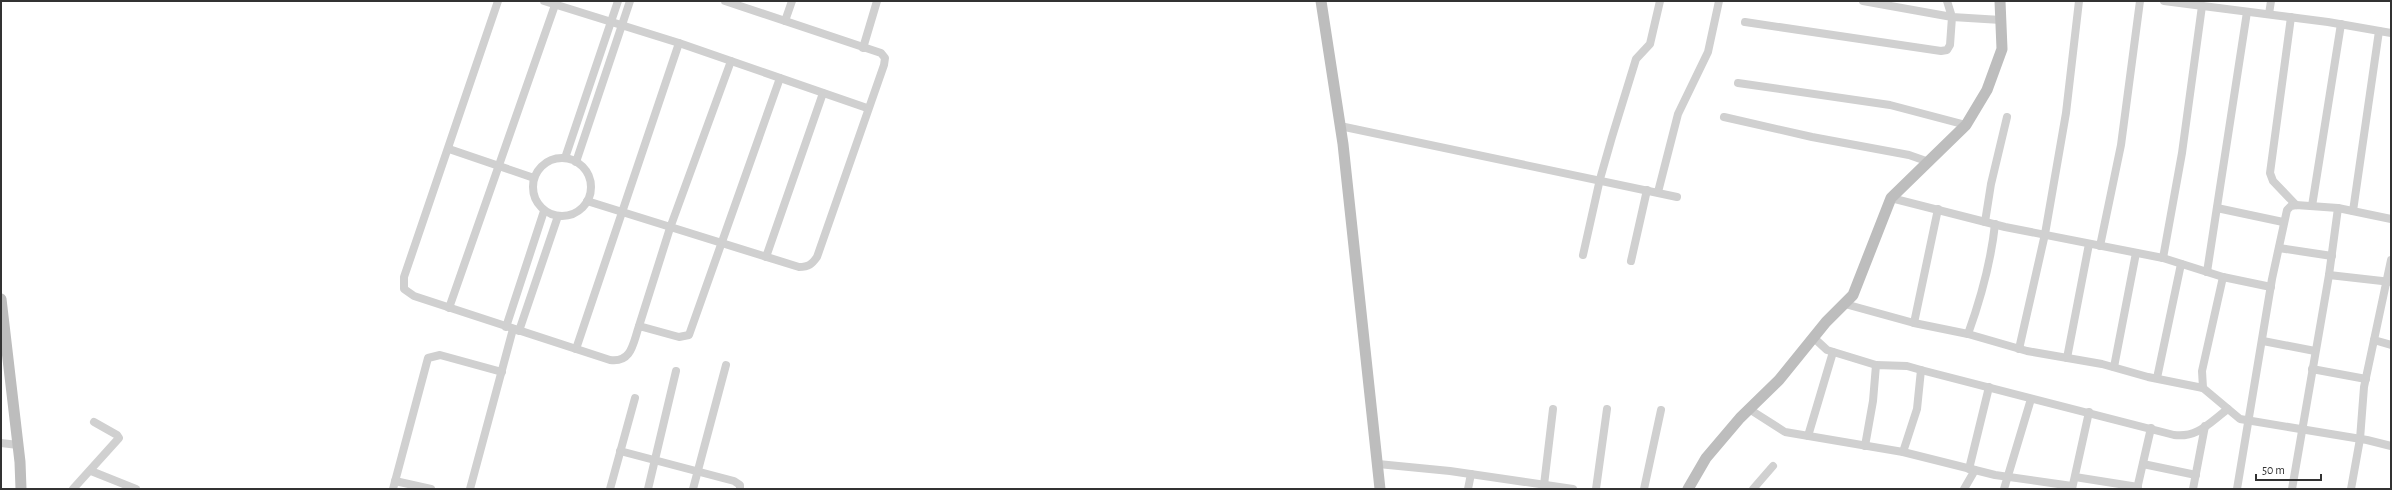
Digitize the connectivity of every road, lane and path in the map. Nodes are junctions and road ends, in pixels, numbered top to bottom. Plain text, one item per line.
1 (498, 1) edge
2 (544, 1) edge
3 (618, 1) edge
4 (630, 1) edge
5 (725, 1) edge
6 (792, 1) edge
7 (877, 1) edge
8 (1321, 1) edge
9 (1660, 1) edge
10 (1719, 1) edge
11 (1863, 1) edge
12 (1948, 1) edge
13 (2000, 1) edge
14 (2079, 1) edge
15 (2140, 1) edge
16 (2164, 1) edge
17 (2271, 1) edge
18 (741, 3) edge
19 (555, 5) junction
20 (2202, 6) junction
21 (2247, 12) junction
22 (2269, 14) junction
23 (1952, 17) junction
24 (2291, 17) junction
25 (2001, 20) junction
26 (785, 21) junction
27 (611, 22) junction
28 (1745, 22) dead end
29 (2341, 24) junction
30 (622, 25) junction
31 (2378, 31) junction
32 (2391, 33) edge
33 (678, 43) junction
34 (863, 48) junction
35 (731, 61) junction
36 (780, 78) junction
37 (1738, 83) dead end
38 (823, 93) junction
39 (868, 108) junction
40 (1724, 117) dead end
41 (2007, 117) dead end
42 (1966, 125) junction
43 (1340, 126) junction
44 (449, 149) junction
45 (565, 158) junction
46 (576, 162) junction
47 (1929, 162) junction
48 (498, 166) junction
49 (534, 178) junction
50 (1600, 179) junction
51 (1647, 190) junction
52 (1658, 192) junction
53 (1677, 197) dead end
54 (1891, 198) junction
55 (587, 201) junction
56 (2296, 205) junction
57 (2312, 206) junction
58 (2217, 208) junction
59 (2338, 208) junction
60 (1938, 209) junction
61 (544, 211) junction
62 (2354, 211) junction
63 (621, 212) junction
64 (558, 216) junction
65 (2391, 219) edge
66 (1985, 222) junction
67 (2283, 222) junction
68 (1995, 224) junction
69 (670, 228) junction
70 (2045, 234) junction
71 (722, 244) junction
72 (2089, 244) junction
73 (2100, 246) junction
74 (2279, 248) junction
75 (2136, 253) junction
76 (1584, 255) dead end
77 (2332, 256) junction
78 (766, 257) junction
79 (2163, 258) junction
80 (2391, 260) edge
81 (1631, 261) dead end
82 (2181, 264) junction
83 (2207, 272) junction
84 (2329, 275) junction
85 (2223, 277) junction
86 (2389, 282) edge
87 (2271, 287) junction
88 (1, 299) edge
89 (1845, 304) junction
90 (450, 308) junction
91 (1914, 322) junction
92 (639, 326) junction
93 (513, 329) junction
94 (3, 330) edge
95 (1968, 334) junction
96 (1814, 338) junction
97 (2374, 340) junction
98 (2263, 341) junction
99 (2391, 345) edge
100 (2019, 349) junction
101 (576, 350) junction
102 (2315, 351) junction
103 (1833, 352) junction
104 (2067, 358) junction
105 (726, 365) dead end
106 (1876, 365) junction
107 (2114, 367) junction
108 (2312, 369) junction
109 (1921, 370) junction
110 (676, 371) dead end
111 (502, 372) junction
112 (2158, 378) junction
113 (2366, 378) junction
114 (1989, 386) junction
115 (2203, 388) junction
116 (635, 398) dead end
117 (2031, 399) junction
118 (1553, 409) dead end
119 (1608, 409) dead end
120 (1750, 409) junction
121 (2228, 409) junction
122 (1661, 410) dead end
123 (2089, 412) junction
124 (2247, 420) junction
125 (94, 422) dead end
126 (2205, 426) junction
127 (2151, 428) junction
128 (2303, 430) junction
129 (1808, 436) junction
130 (2360, 439) junction
131 (1, 443) edge
132 (18, 445) junction
133 (1865, 446) junction
134 (2391, 446) edge
135 (620, 451) junction
136 (1903, 452) junction
137 (656, 460) junction
138 (1378, 464) junction
139 (2143, 464) junction
140 (1773, 466) dead end
141 (1972, 470) junction
142 (90, 471) junction
143 (698, 472) junction
144 (1471, 474) junction
145 (2196, 474) junction
146 (2008, 476) junction
147 (2075, 476) junction
148 (394, 485) edge
149 (1520, 485) edge
150 (1544, 485) junction
151 (2072, 487) edge
152 (2137, 488) edge
153 (21, 489) edge
154 (73, 489) edge
155 (136, 489) edge
156 (430, 489) edge
157 (470, 489) edge
158 (610, 489) edge
159 (648, 489) edge
160 (693, 489) edge
161 (740, 489) edge
162 (1380, 489) edge
163 (1468, 489) edge
164 (1573, 489) edge
165 (1596, 489) edge
166 (1644, 489) edge
167 (1688, 489) edge
168 (1753, 489) edge
169 (1964, 489) edge
170 (2004, 489) edge
171 (2193, 489) edge
172 (2237, 489) edge
173 (2292, 489) edge
174 (2351, 489) edge

1 - 44 street
2 - 19 street
3 - 27 street
4 - 30 street
5 - 18 street
6 - 26 street
7 - 34 street
8 - 43 street
9 - 50 street
10 - 52 street
11 - 23 street
12 - 23 street
13 - 25 street
14 - 70 street
15 - 73 street
16 - 20 street
17 - 22 street
18 - 26 street
19 - 27 street
19 - 48 street
20 - 21 street
20 - 79 street
21 - 22 street
21 - 58 street
22 - 24 street
23 - 25 street
23 - 28 street
24 - 29 street
24 - 56 street
25 - 42 street
26 - 34 street
27 - 30 street
27 - 45 street
29 - 31 street
29 - 57 street
30 - 33 street
30 - 46 street
31 - 32 street
31 - 62 street
33 - 35 street
33 - 63 street
34 - 39 street
35 - 36 street
35 - 69 street
36 - 38 street
36 - 71 street
37 - 42 street
38 - 39 street
38 - 78 street
39 - 78 street
40 - 47 street
41 - 66 street
42 - 47 street
43 - 50 street
43 - 138 street
44 - 48 street
44 - 90 street
45 - 46 street
45 - 49 street
46 - 55 street
47 - 54 street
48 - 49 street
48 - 90 street
49 - 61 street
50 - 51 street
50 - 76 street
51 - 52 street
51 - 81 street
52 - 53 street
54 - 60 street
54 - 89 street
55 - 63 street
55 - 64 street
56 - 57 street
56 - 67 street
57 - 59 street
58 - 67 street
58 - 83 street
59 - 62 street
59 - 77 street
60 - 66 street
60 - 91 street
61 - 64 street
61 - 93 street
62 - 65 street
63 - 69 street
63 - 101 street
64 - 93 street
66 - 68 street
67 - 74 street
68 - 70 street
68 - 95 street
69 - 71 street
69 - 92 street
70 - 72 street
70 - 100 street
71 - 78 street
71 - 92 street
72 - 73 street
72 - 104 street
73 - 75 street
74 - 77 street
74 - 87 street
75 - 79 street
75 - 107 street
77 - 84 street
79 - 82 street
80 - 86 street
82 - 83 street
82 - 112 street
83 - 85 street
84 - 86 street
84 - 102 street
85 - 87 street
85 - 115 street
86 - 97 street
87 - 98 street
88 - 94 street
89 - 91 street
89 - 96 street
90 - 93 street
91 - 95 street
92 - 101 street
93 - 101 street
93 - 111 street
94 - 132 street
95 - 100 street
96 - 103 street
96 - 120 street
97 - 99 street
97 - 113 street
98 - 102 street
98 - 124 street
100 - 104 street
102 - 108 street
103 - 106 street
103 - 129 street
104 - 107 street
105 - 143 street
106 - 109 street
106 - 133 street
107 - 112 street
108 - 113 street
108 - 128 street
109 - 114 street
109 - 136 street
110 - 137 street
111 - 148 street
111 - 157 street
112 - 115 street
113 - 130 street
114 - 117 street
114 - 141 street
115 - 121 street
116 - 135 street
117 - 123 street
117 - 146 street
118 - 150 street
119 - 165 street
120 - 129 street
120 - 167 street
121 - 124 street
121 - 126 street
122 - 166 street
123 - 127 street
123 - 147 street
124 - 128 street
124 - 172 street
125 - 142 street
126 - 127 street
126 - 145 street
127 - 139 street
128 - 130 street
128 - 173 street
129 - 133 street
130 - 134 street
130 - 174 street
131 - 132 street
132 - 153 street
133 - 136 street
135 - 137 street
135 - 158 street
136 - 141 street
137 - 143 street
137 - 159 street
138 - 144 street
138 - 162 street
139 - 145 street
139 - 152 street
140 - 168 street
141 - 146 street
141 - 169 street
142 - 154 street
142 - 155 street
143 - 160 street
143 - 161 street
144 - 149 street
144 - 163 street
145 - 171 street
146 - 151 street
146 - 170 street
147 - 151 street
147 - 152 street
148 - 156 street
149 - 150 street
150 - 164 street

